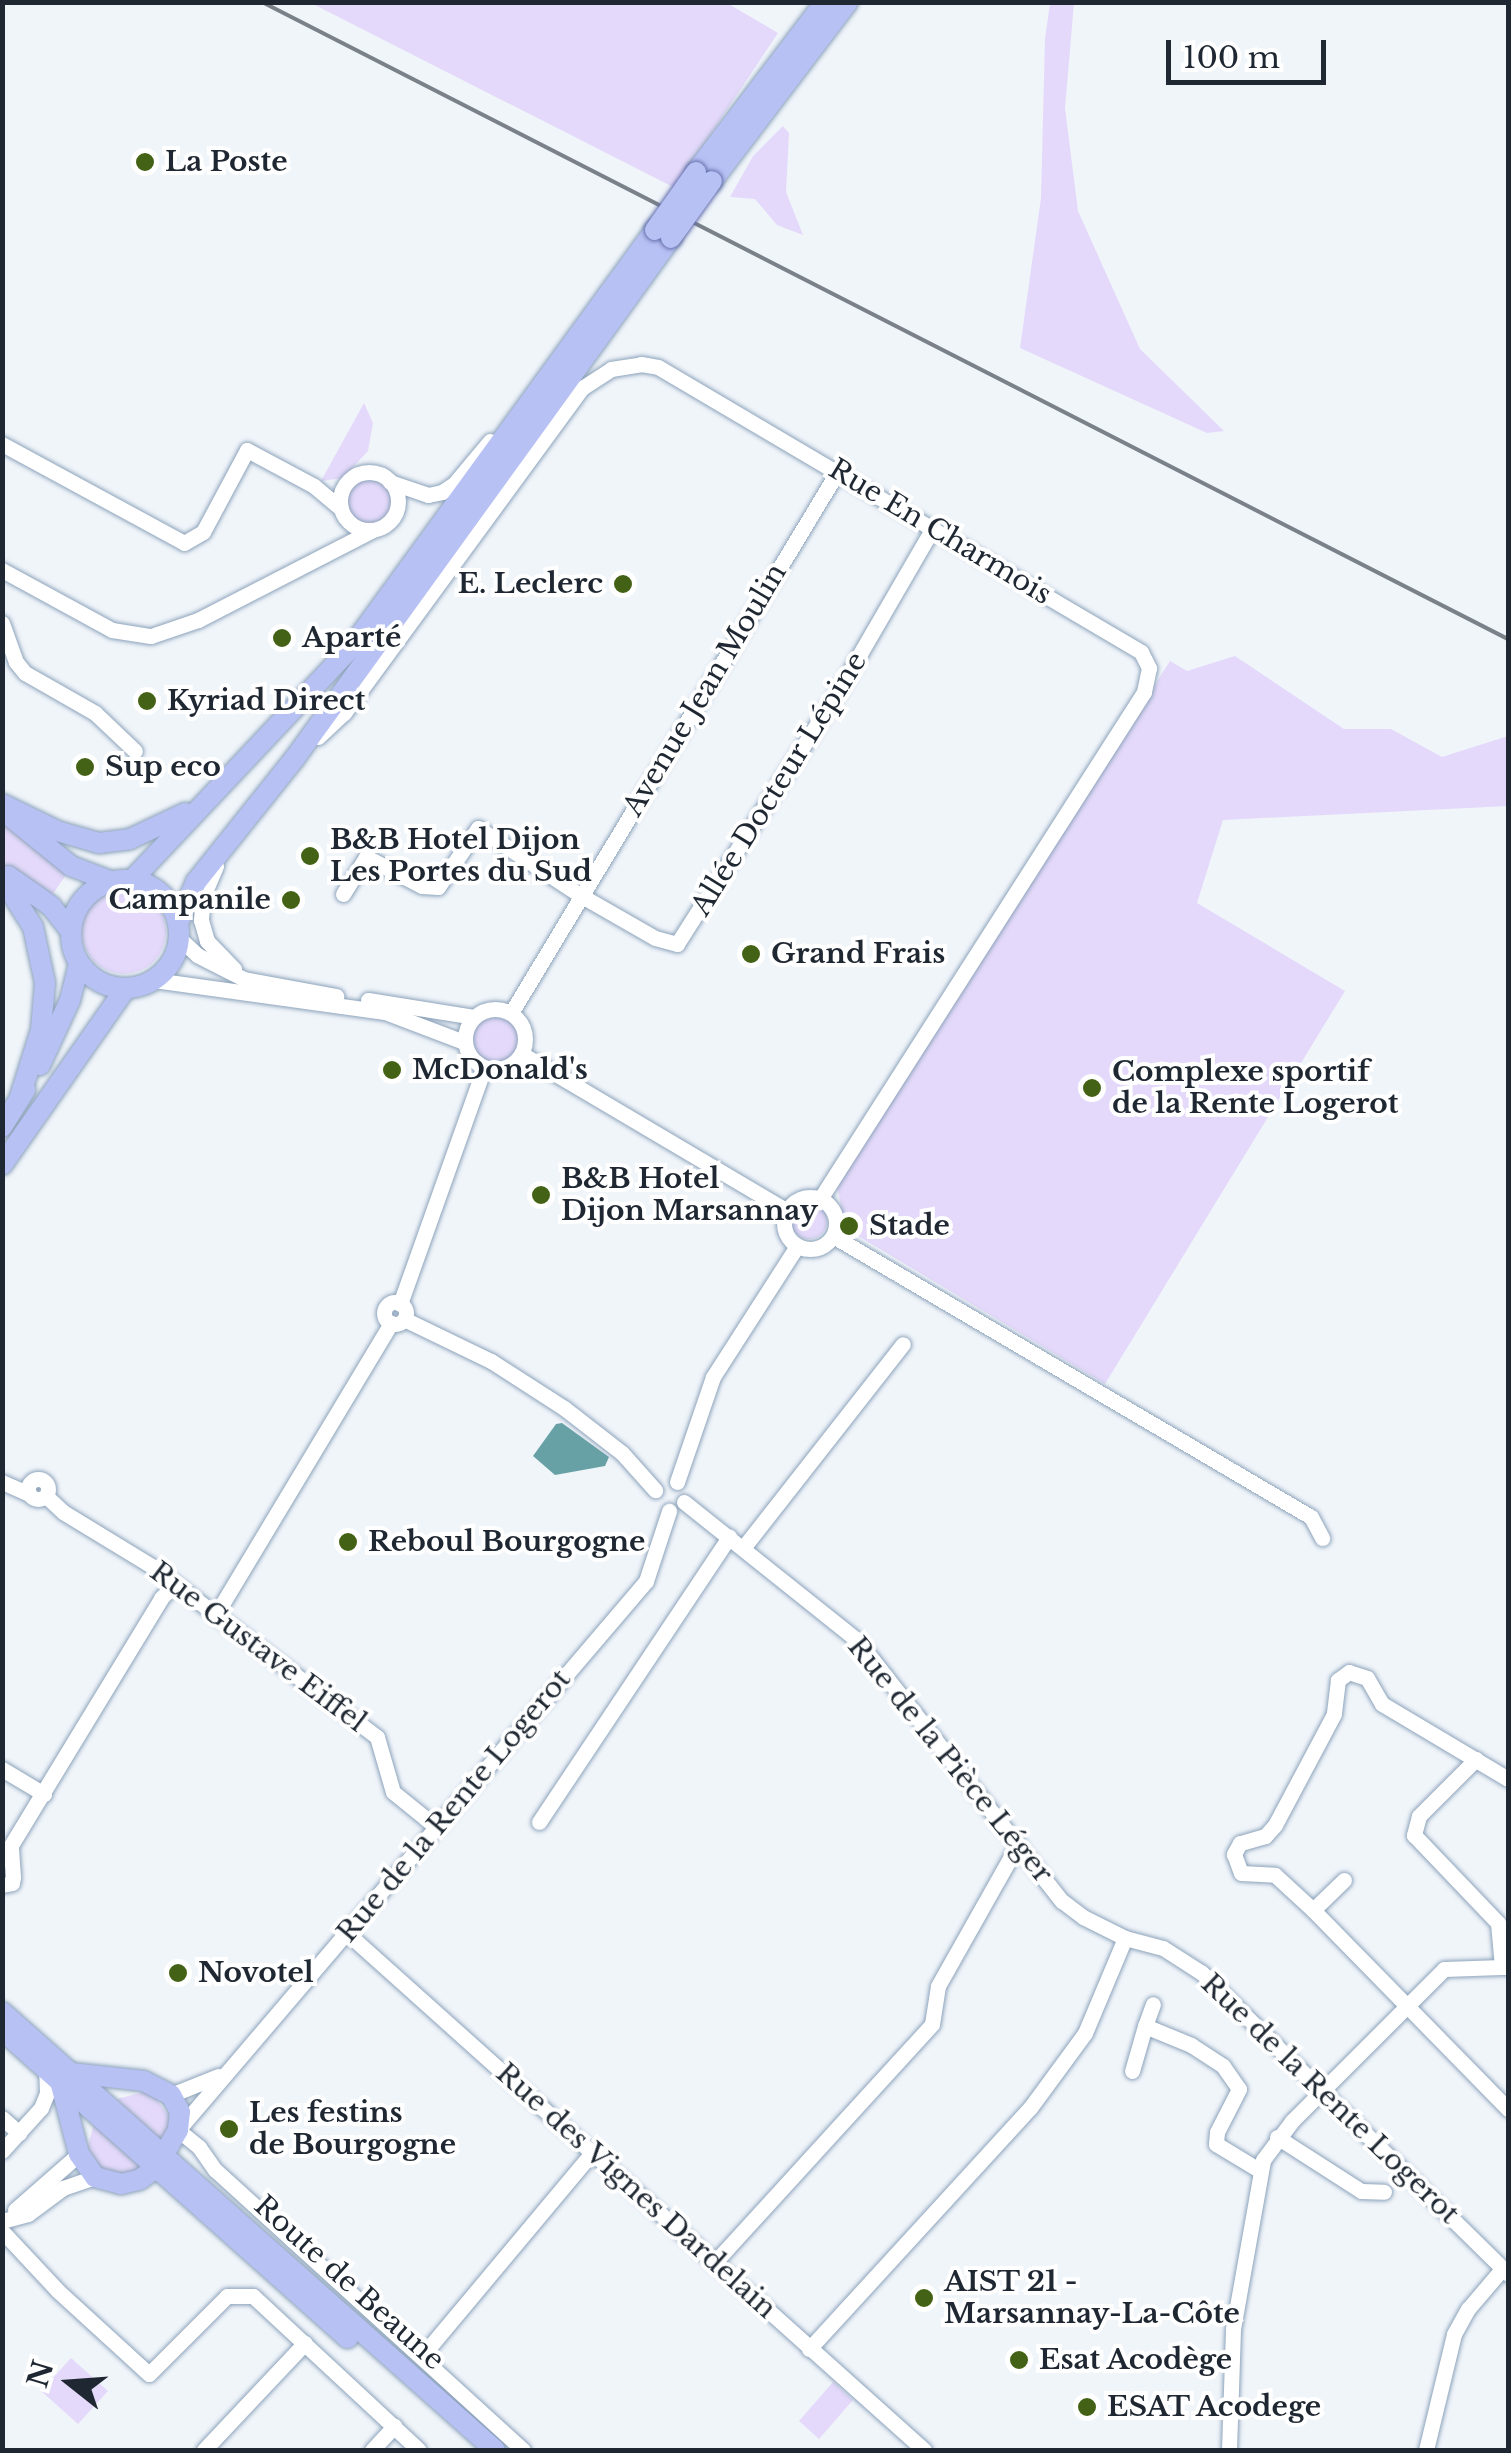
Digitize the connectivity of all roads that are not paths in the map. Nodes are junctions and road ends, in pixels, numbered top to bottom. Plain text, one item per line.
1 (825, 2) edge
2 (848, 2) edge
3 (704, 176) junction
4 (663, 234) junction
5 (562, 359) junction
6 (4, 447) edge
7 (838, 471) junction
8 (390, 482) junction
9 (346, 484) junction
10 (314, 486) junction
11 (343, 513) junction
12 (933, 528) junction
13 (373, 530) junction
14 (328, 553) junction
15 (2, 570) edge
16 (2, 623) edge
17 (136, 751) dead end
18 (296, 758) junction
19 (232, 773) junction
20 (2, 807) edge
21 (228, 842) junction
22 (2, 875) edge
23 (132, 880) junction
24 (110, 882) junction
25 (343, 894) dead end
26 (580, 895) junction
27 (70, 930) junction
28 (178, 931) junction
29 (79, 963) junction
30 (244, 979) junction
31 (154, 980) junction
32 (126, 988) junction
33 (512, 1013) junction
34 (474, 1017) junction
35 (464, 1042) junction
36 (522, 1054) junction
37 (484, 1068) junction
38 (20, 1098) junction
39 (2, 1127) edge
40 (2, 1165) edge
41 (820, 1199) junction
42 (787, 1211) junction
43 (833, 1236) junction
44 (797, 1246) junction
45 (398, 1315) junction
46 (903, 1344) dead end
47 (2, 1482) edge
48 (676, 1482) junction
49 (655, 1490) junction
50 (684, 1502) junction
51 (668, 1512) junction
52 (729, 1537) junction
53 (1322, 1538) dead end
54 (743, 1548) junction
55 (174, 1585) junction
56 (215, 1616) junction
57 (1476, 1759) junction
58 (2, 1770) edge
59 (1508, 1779) edge
60 (44, 1794) junction
61 (538, 1822) dead end
62 (436, 1826) junction
63 (1018, 1844) junction
64 (7, 1854) edge
65 (1344, 1880) dead end
66 (2, 1885) edge
67 (1314, 1910) junction
68 (347, 1932) junction
69 (1132, 1939) junction
70 (1505, 1941) edge
71 (1505, 1967) edge
72 (1153, 2004) dead end
73 (1406, 2006) junction
74 (2, 2012) edge
75 (1145, 2026) junction
76 (2, 2030) edge
77 (1132, 2071) dead end
78 (59, 2075) junction
79 (222, 2075) junction
80 (134, 2082) junction
81 (1321, 2092) junction
82 (171, 2095) junction
83 (96, 2105) junction
84 (1508, 2110) edge
85 (2, 2118) edge
86 (178, 2130) junction
87 (19, 2133) junction
88 (1278, 2138) junction
89 (79, 2147) junction
90 (2, 2151) edge
91 (592, 2153) junction
92 (154, 2168) junction
93 (1259, 2170) junction
94 (95, 2177) junction
95 (193, 2190) junction
96 (1384, 2192) dead end
97 (2, 2213) edge
98 (2, 2221) edge
99 (2, 2231) edge
100 (714, 2263) junction
101 (1506, 2271) edge
102 (305, 2343) junction
103 (809, 2349) junction
104 (422, 2356) junction
105 (394, 2426) junction
106 (204, 2450) edge
107 (372, 2450) edge
108 (419, 2450) edge
109 (475, 2450) edge
110 (496, 2450) edge
111 (523, 2450) edge
112 (924, 2450) edge
113 (1229, 2450) edge
114 (1426, 2450) edge

1 - 3 main road
2 - 3 main road
3 - 4 main road, bridge
4 - 5 main road
4 - 18 main road
5 - 8 street
5 - 19 main road
6 - 10 street
7 - 12 street, Rue En Charmois
7 - 18 street, Rue En Charmois
7 - 26 street, Avenue Jean Moulin
8 - 9 street
8 - 13 street
9 - 10 street
9 - 11 street
10 - 11 street
11 - 13 street
11 - 14 street
12 - 26 street, Allée Docteur Lépine
12 - 41 street, Rue En Charmois
13 - 14 street
14 - 15 street
16 - 17 street
18 - 21 main road
19 - 20 main road
19 - 23 main road
20 - 24 main road
21 - 28 main road
21 - 30 street
22 - 27 main road
22 - 38 main road
23 - 24 main road
23 - 28 main road
24 - 27 main road
25 - 26 street
26 - 33 street, Avenue Jean Moulin
27 - 29 main road
28 - 30 street
28 - 31 main road
29 - 32 main road
29 - 38 main road
30 - 34 street
31 - 32 main road
31 - 35 street
32 - 40 main road
33 - 34 street
33 - 36 street
34 - 35 street
35 - 37 street
36 - 37 street
36 - 42 street
37 - 45 street
38 - 39 main road
41 - 42 street
41 - 43 street
42 - 44 street
43 - 44 street
43 - 53 street
44 - 48 street
45 - 49 street
45 - 56 street
46 - 54 street
47 - 55 street, Rue Gustave Eiffel
48 - 49 street
48 - 50 street
49 - 51 street
50 - 51 street
50 - 52 street, Rue de la Pièce Léger
51 - 62 street, Rue de la Rente Logerot
52 - 54 street, Rue de la Pièce Léger
52 - 61 street
54 - 63 street, Rue de la Pièce Léger
55 - 56 street, Rue Gustave Eiffel
55 - 60 street
56 - 62 street, Rue Gustave Eiffel
57 - 59 street
57 - 67 street
57 - 70 street
58 - 60 street
60 - 64 street
62 - 68 street, Rue de la Rente Logerot
63 - 69 street, Rue de la Pièce Léger
63 - 100 street
64 - 66 street
65 - 67 street
67 - 73 street
68 - 79 street, Rue de la Rente Logerot
68 - 91 street, Rue des Vignes Dardelain
69 - 81 street, Rue de la Rente Logerot
69 - 103 street
70 - 71 street
71 - 73 street
72 - 75 street
73 - 81 street
73 - 84 street
74 - 78 main road, Route de Beaune
75 - 77 street
75 - 93 street
76 - 78 main road, Route de Beaune
78 - 80 main road
78 - 83 main road, Route de Beaune
78 - 87 street
78 - 89 main road
79 - 82 street, Rue de la Rente Logerot
79 - 86 street, Rue de la Rente Logerot
80 - 82 main road
80 - 83 main road
81 - 88 street
81 - 101 street, Rue de la Rente Logerot
82 - 86 main road
83 - 89 main road
83 - 92 main road, Route de Beaune
85 - 87 street
86 - 92 main road
86 - 95 main road
86 - 104 street
87 - 90 street
88 - 93 street
88 - 96 street
89 - 94 main road
89 - 97 street
91 - 100 street, Rue des Vignes Dardelain
91 - 104 street
92 - 94 main road
92 - 95 main road, Route de Beaune
92 - 95 main road
93 - 113 street
94 - 98 street
95 - 109 main road, Route de Beaune
95 - 110 main road, Route de Beaune
99 - 102 street
100 - 103 street, Rue des Vignes Dardelain
101 - 114 street
102 - 105 street
102 - 106 street
103 - 112 street, Rue des Vignes Dardelain
104 - 111 street
105 - 107 street
105 - 108 street

